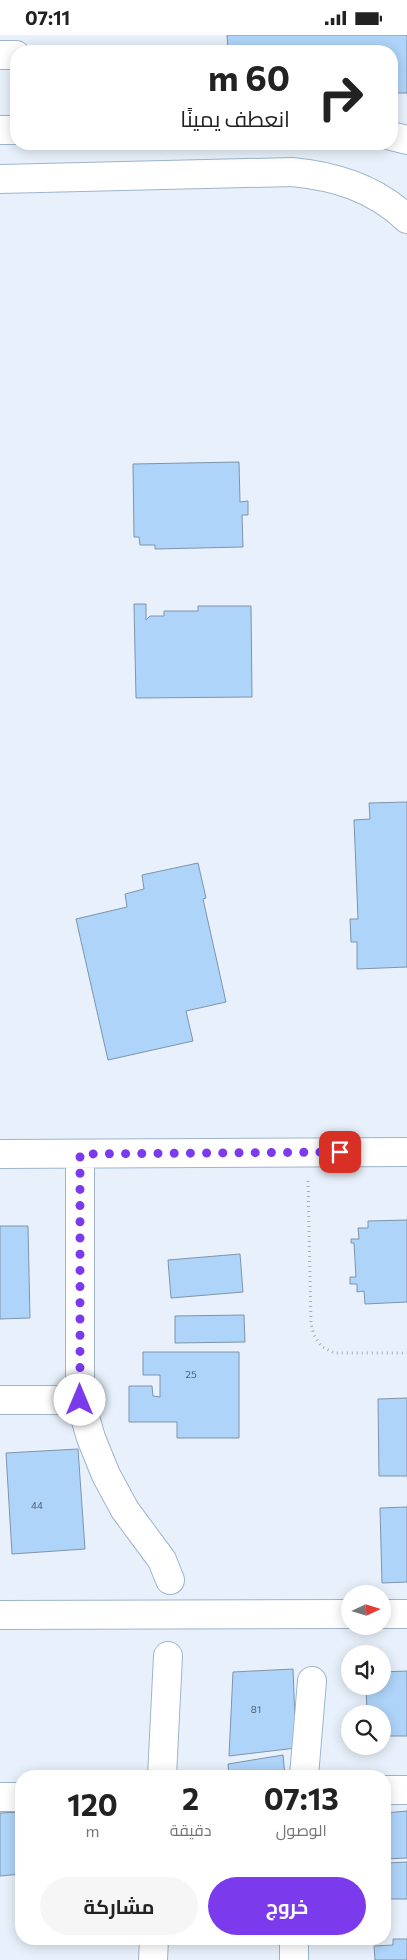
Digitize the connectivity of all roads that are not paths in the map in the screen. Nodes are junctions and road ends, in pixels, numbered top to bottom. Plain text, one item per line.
1 (0, 179) edge
2 (407, 219) edge
3 (407, 1152) edge
4 (0, 1154) edge
5 (80, 1154) junction
6 (0, 1400) edge
7 (80, 1400) junction
8 (170, 1580) dead end
9 (341, 1614) edge
10 (391, 1614) edge
11 (407, 1614) edge
12 (0, 1615) edge
13 (168, 1656) dead end
14 (312, 1681) dead end
15 (162, 1770) edge
16 (305, 1770) edge
17 (391, 1790) edge
18 (407, 1790) edge
19 (0, 1797) edge
20 (15, 1797) edge
21 (154, 1945) edge
22 (294, 1945) edge
23 (153, 1960) edge
24 (294, 1960) edge

1 - 2 street
3 - 5 street
4 - 5 street
5 - 7 street
6 - 7 street
7 - 8 street
9 - 12 street
10 - 11 street
13 - 15 street
14 - 16 street
17 - 18 street
19 - 20 street
21 - 23 street
22 - 24 street

